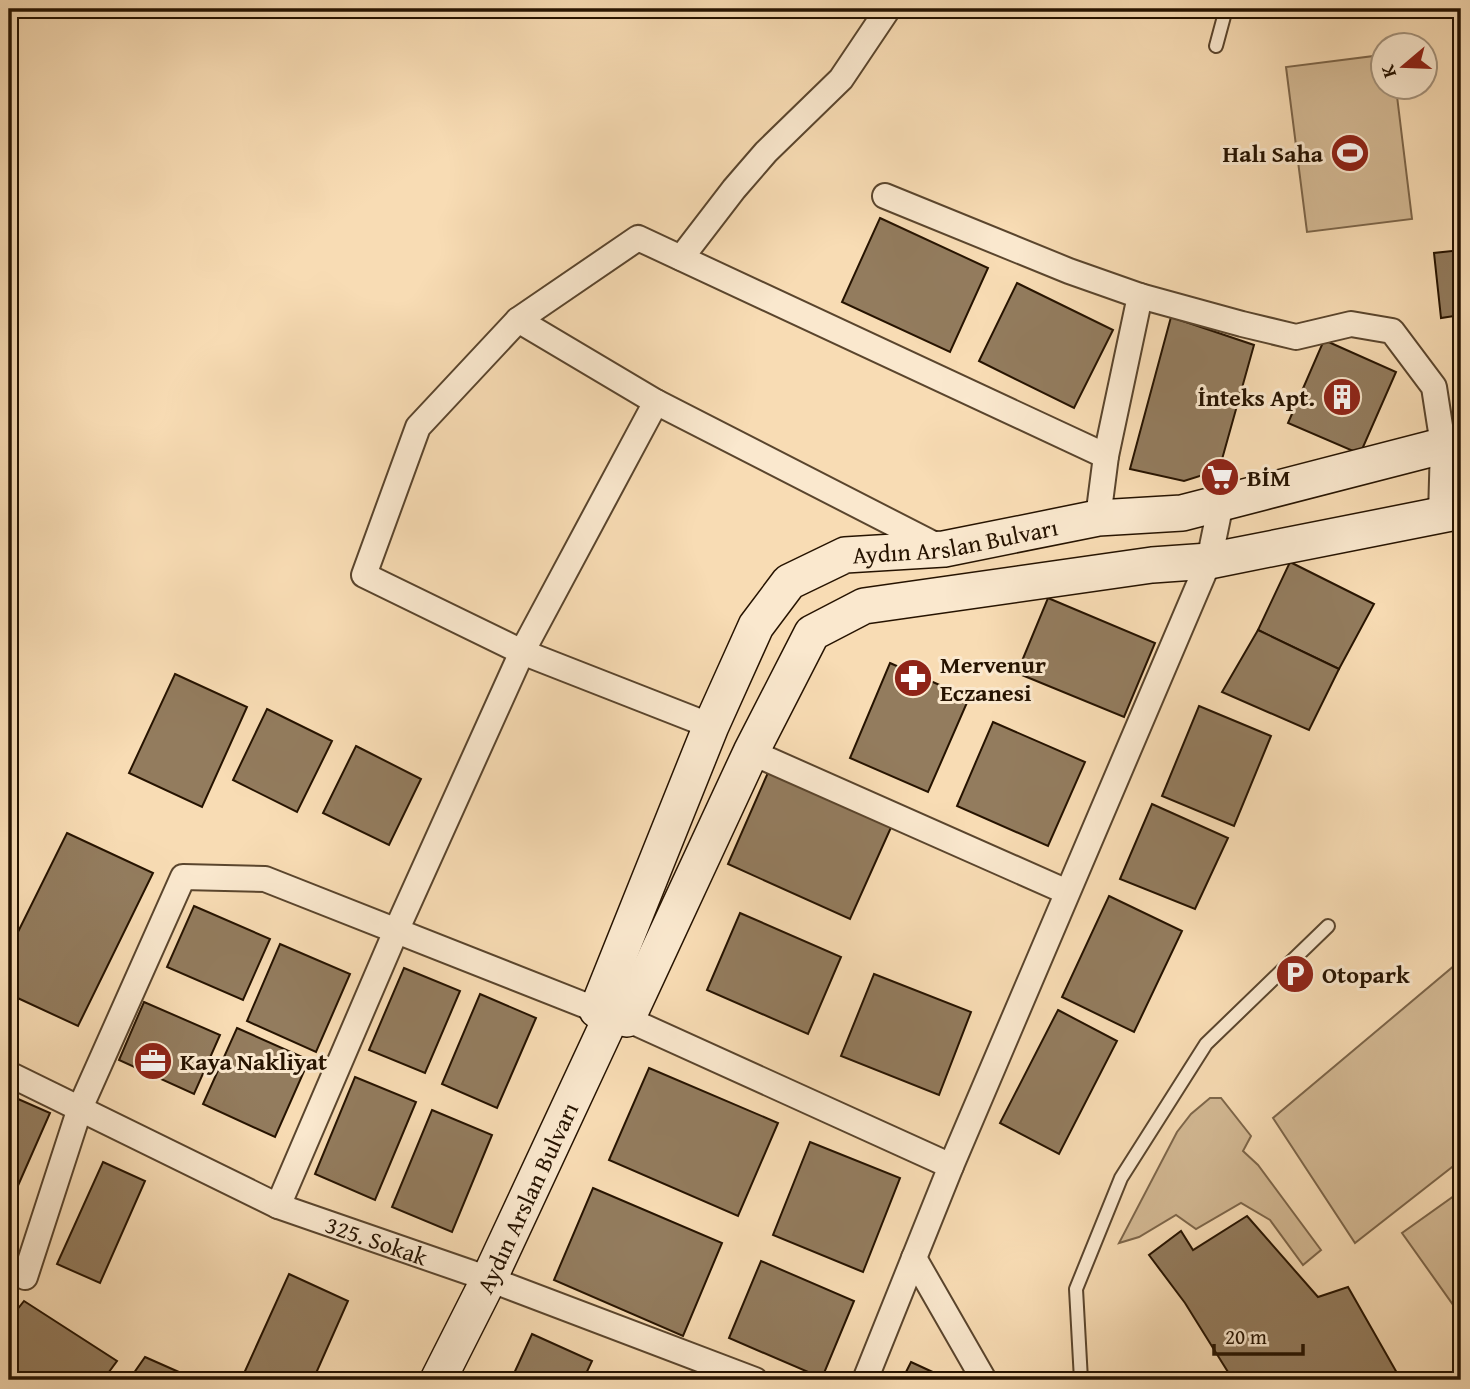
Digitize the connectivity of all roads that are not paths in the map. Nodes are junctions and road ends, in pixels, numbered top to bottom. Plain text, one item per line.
1 (888, 9) edge
2 (1226, 9) edge
3 (1216, 46) dead end
4 (885, 196) dead end
5 (681, 258) junction
6 (1140, 296) junction
7 (518, 320) junction
8 (656, 402) junction
9 (1452, 443) edge
10 (1106, 456) junction
11 (1221, 503) junction
12 (1451, 513) edge
13 (1098, 517) junction
14 (944, 550) junction
15 (1209, 561) junction
16 (522, 652) junction
17 (711, 726) junction
18 (751, 752) junction
19 (1067, 892) junction
20 (1328, 926) dead end
21 (396, 931) junction
22 (612, 1014) junction
23 (9, 1074) edge
24 (80, 1108) junction
25 (951, 1166) junction
26 (278, 1206) junction
27 (914, 1258) junction
28 (25, 1277) dead end
29 (489, 1279) junction
30 (438, 1380) edge
31 (755, 1380) edge
32 (865, 1380) edge
33 (984, 1380) edge
34 (1081, 1380) edge

1 - 5 street
2 - 3 lane
4 - 6 street
5 - 7 street
5 - 10 street
6 - 9 street
6 - 10 street
7 - 8 street
7 - 16 street
8 - 14 street
8 - 16 street
9 - 11 street, Aydın Arslan Bulvarı
9 - 12 street
10 - 13 street
11 - 13 street, Aydın Arslan Bulvarı
11 - 15 street
12 - 15 street
13 - 14 street, Aydın Arslan Bulvarı
14 - 17 street, Aydın Arslan Bulvarı
15 - 18 street
15 - 19 street
16 - 17 street
16 - 21 street
17 - 22 street, Aydın Arslan Bulvarı
18 - 19 street
18 - 22 street
19 - 25 street
20 - 34 lane
21 - 22 street
21 - 24 street
21 - 26 street
22 - 25 street
22 - 29 street, Aydın Arslan Bulvarı
23 - 24 street, 325. Sokak
24 - 26 street, 325. Sokak
24 - 28 street
25 - 27 street
26 - 29 street, 325. Sokak
27 - 32 street
27 - 33 street
29 - 30 street, Aydın Arslan Bulvarı
29 - 31 street, 325. Sokak

